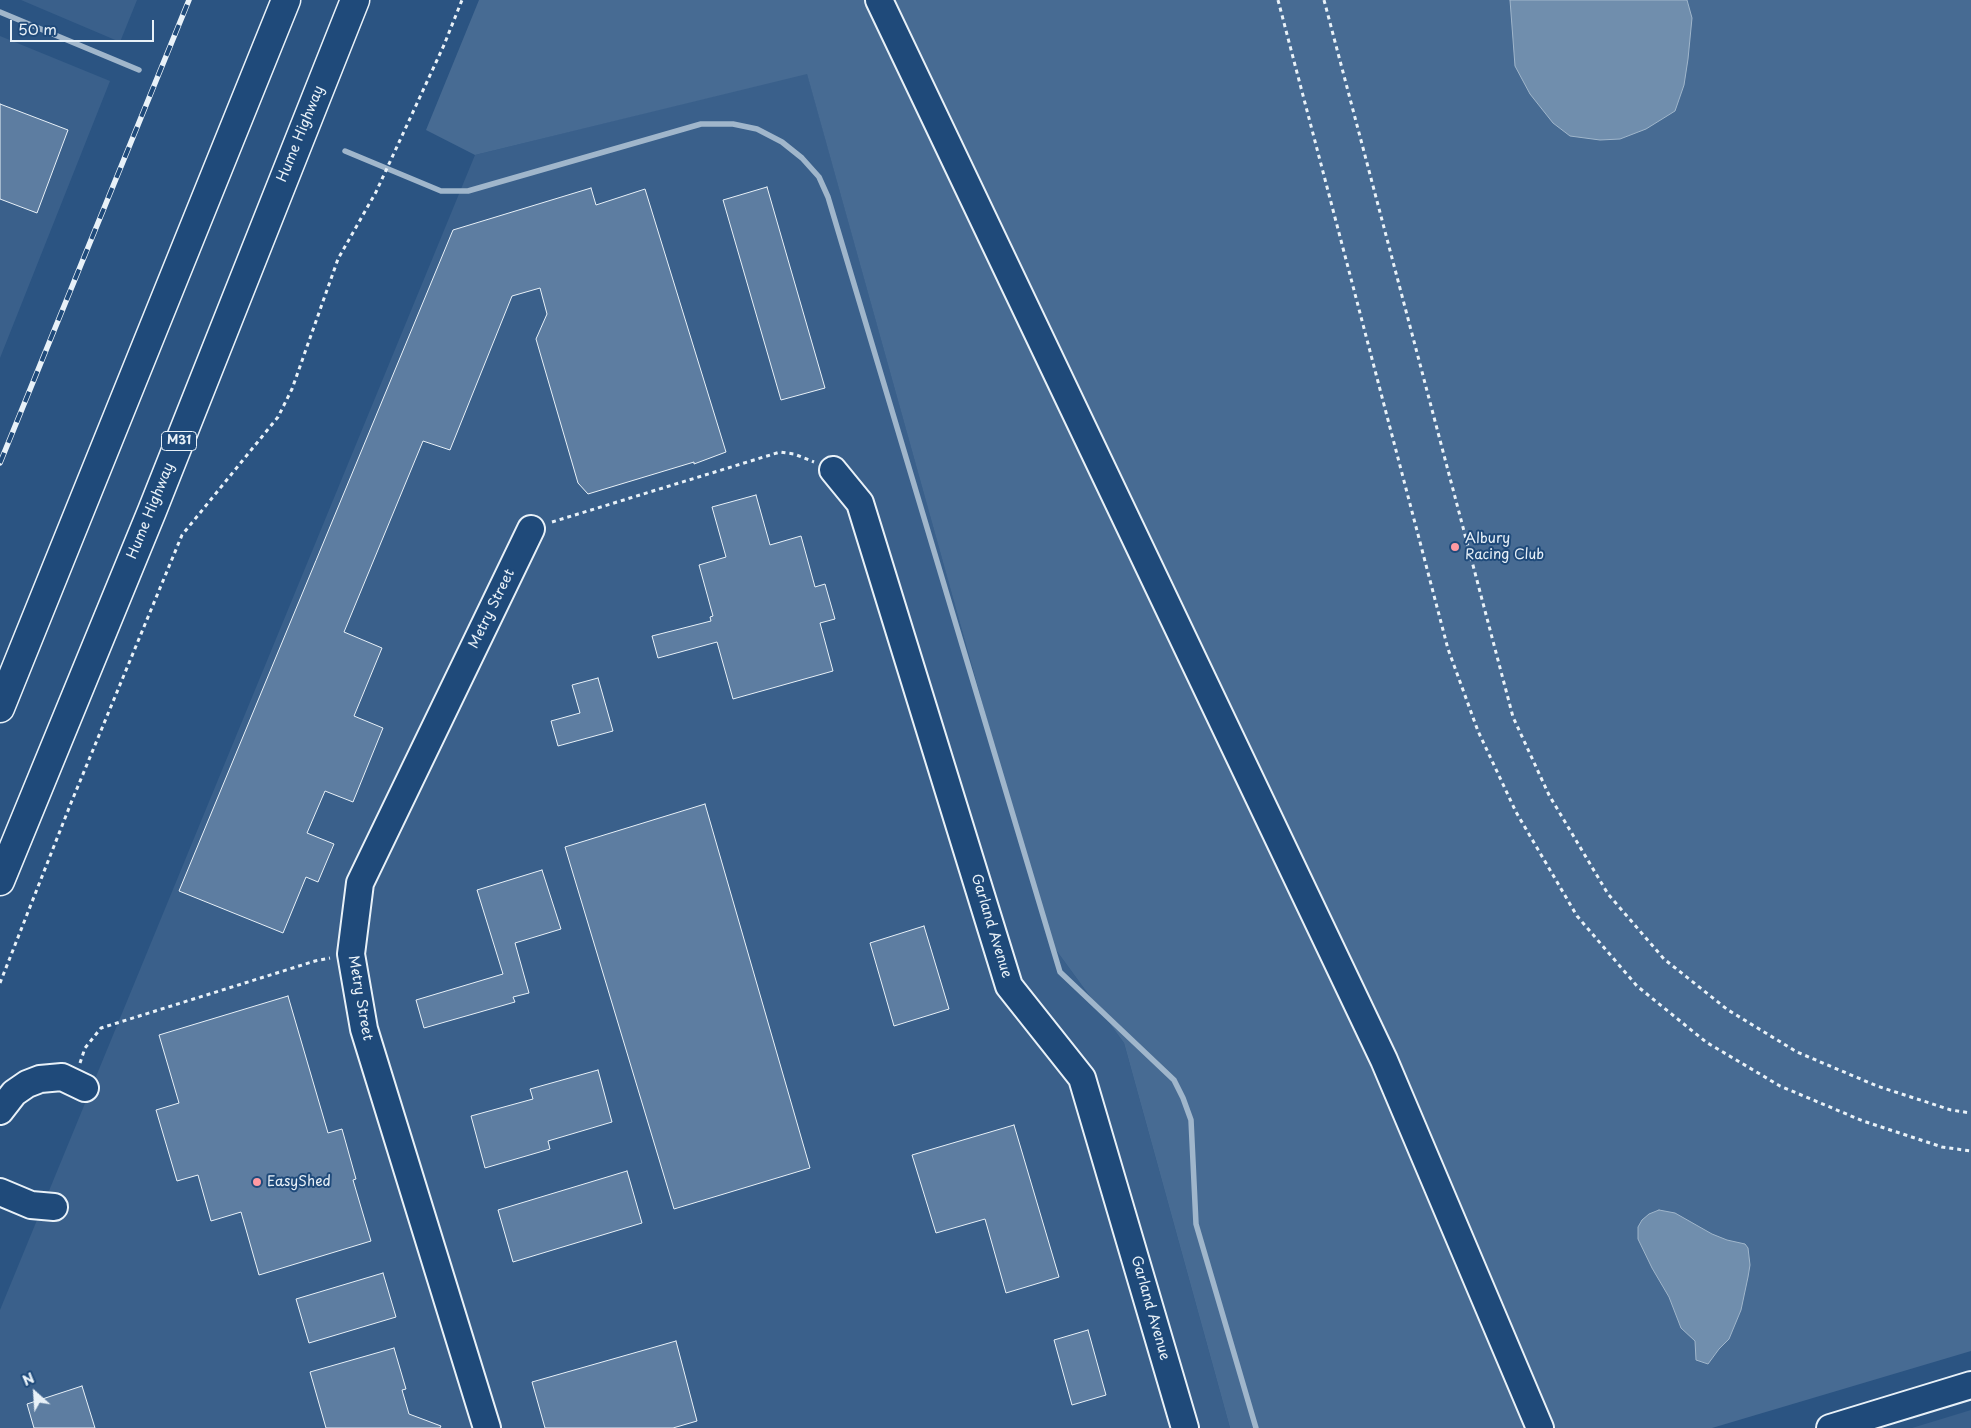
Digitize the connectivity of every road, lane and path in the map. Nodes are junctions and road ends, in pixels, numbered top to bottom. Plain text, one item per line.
1 (286, 0) edge
2 (355, 0) edge
3 (462, 0) edge
4 (879, 0) edge
5 (1278, 0) edge
6 (1324, 0) edge
7 (832, 470) joint
8 (531, 529) joint
9 (0, 708) edge
10 (0, 880) edge
11 (315, 961) dead end
12 (0, 983) edge
13 (79, 1085) joint
14 (0, 1111) edge
15 (1971, 1113) edge
16 (1971, 1151) edge
17 (0, 1192) edge
18 (54, 1207) dead end
19 (1971, 1385) edge
20 (487, 1428) edge
21 (1185, 1428) edge
22 (1540, 1428) edge
23 (1830, 1428) edge

1 - 9 highway
2 - 10 highway, Hume Highway / M31
3 - 12 path
4 - 22 street
5 - 16 path
6 - 15 path
7 - 8 path
7 - 21 street, Garland Avenue
8 - 20 street, Metry Street
11 - 13 path
13 - 14 street
17 - 18 street
19 - 23 street

